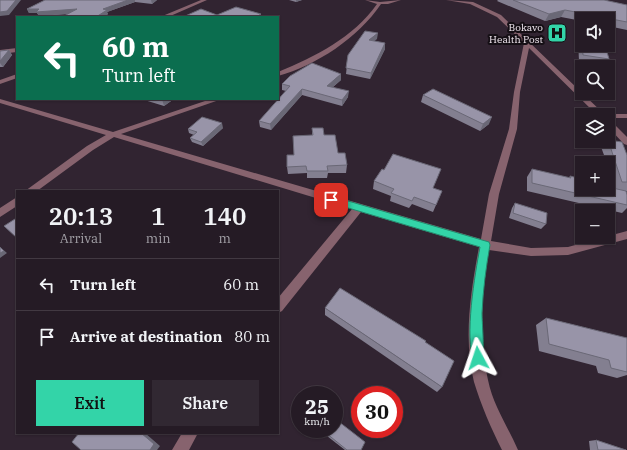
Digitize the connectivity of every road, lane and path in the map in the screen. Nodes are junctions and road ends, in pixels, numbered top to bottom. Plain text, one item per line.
1 (205, 0) edge
2 (367, 0) edge
3 (399, 0) edge
4 (448, 0) edge
5 (380, 2) junction
6 (473, 2) edge
7 (165, 16) edge
8 (527, 42) junction
9 (16, 50) edge
10 (0, 52) edge
11 (279, 74) edge
12 (16, 76) edge
13 (0, 82) edge
14 (215, 100) edge
15 (0, 101) edge
16 (594, 108) edge
17 (615, 116) edge
18 (627, 116) edge
19 (615, 130) edge
20 (114, 134) junction
21 (627, 142) edge
22 (31, 190) edge
23 (16, 202) edge
24 (359, 208) junction
25 (0, 213) edge
26 (627, 236) edge
27 (486, 245) junction
28 (279, 306) edge
29 (190, 434) edge
30 (180, 450) edge
31 (510, 450) edge

1 - 7 street
2 - 5 street
3 - 5 street
4 - 6 street
5 - 11 street
6 - 8 street
8 - 16 street
8 - 27 street
9 - 10 street
12 - 13 street
14 - 20 street
15 - 20 street
17 - 18 street
19 - 21 street
20 - 22 street
20 - 24 street
23 - 25 street
24 - 27 street
24 - 28 street
26 - 27 street
27 - 31 street
29 - 30 street

